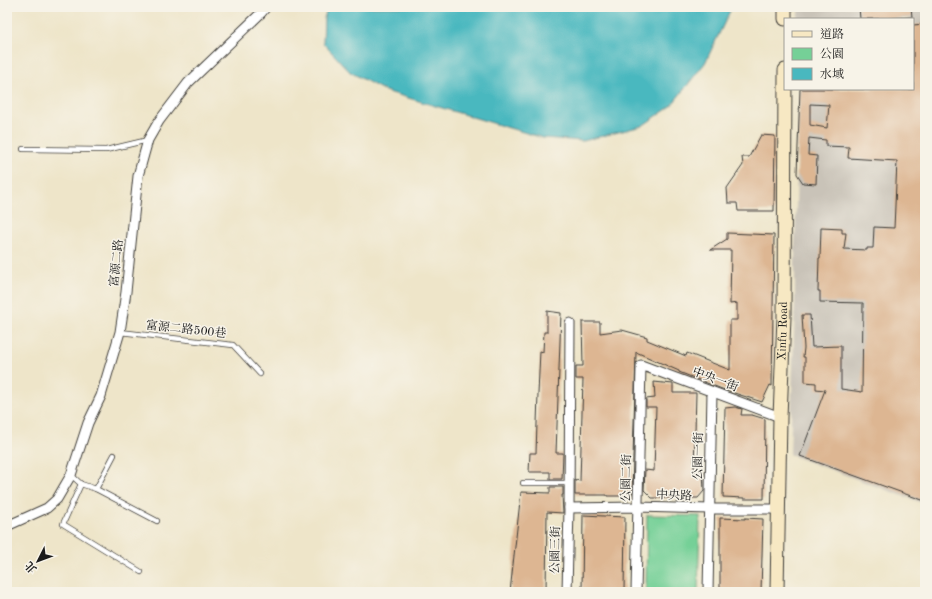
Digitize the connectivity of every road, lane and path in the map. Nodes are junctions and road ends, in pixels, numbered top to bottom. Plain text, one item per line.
1 (266, 7) edge
2 (785, 7) edge
3 (785, 18) edge
4 (785, 90) edge
5 (148, 140) junction
6 (23, 149) dead end
7 (570, 323) dead end
8 (120, 332) junction
9 (641, 365) joint
10 (260, 374) dead end
11 (712, 392) junction
12 (780, 417) junction
13 (114, 455) dead end
14 (70, 474) junction
15 (523, 483) dead end
16 (569, 483) junction
17 (81, 484) junction
18 (96, 489) junction
19 (638, 507) junction
20 (569, 508) junction
21 (710, 509) junction
22 (778, 509) junction
23 (157, 521) dead end
24 (7, 526) edge
25 (141, 572) dead end
26 (568, 592) edge
27 (636, 592) edge
28 (708, 592) edge
29 (777, 592) edge

1 - 5 street, 富源二路
2 - 3 street
4 - 12 street, Xinfu Road
5 - 6 lane
5 - 8 street, 富源二路
7 - 16 street, 公園三街
8 - 10 lane, 富源二路500巷
8 - 14 street, 富源二路
9 - 11 street, 中央一街
9 - 19 street, 公園二街
11 - 12 street, 中央一街
11 - 21 street, 公園一街
12 - 22 street, Xinfu Road
13 - 18 lane
14 - 17 lane
14 - 24 street, 富源二路
15 - 16 lane
16 - 20 street, 公園三街
17 - 18 lane
17 - 25 lane
18 - 23 lane
19 - 20 street, 中央路
19 - 21 street, 中央路
19 - 27 street, 公園二街
20 - 26 street, 公園三街
21 - 22 street, 中央路
21 - 28 street, 公園一街
22 - 29 street, Xinfu Road

